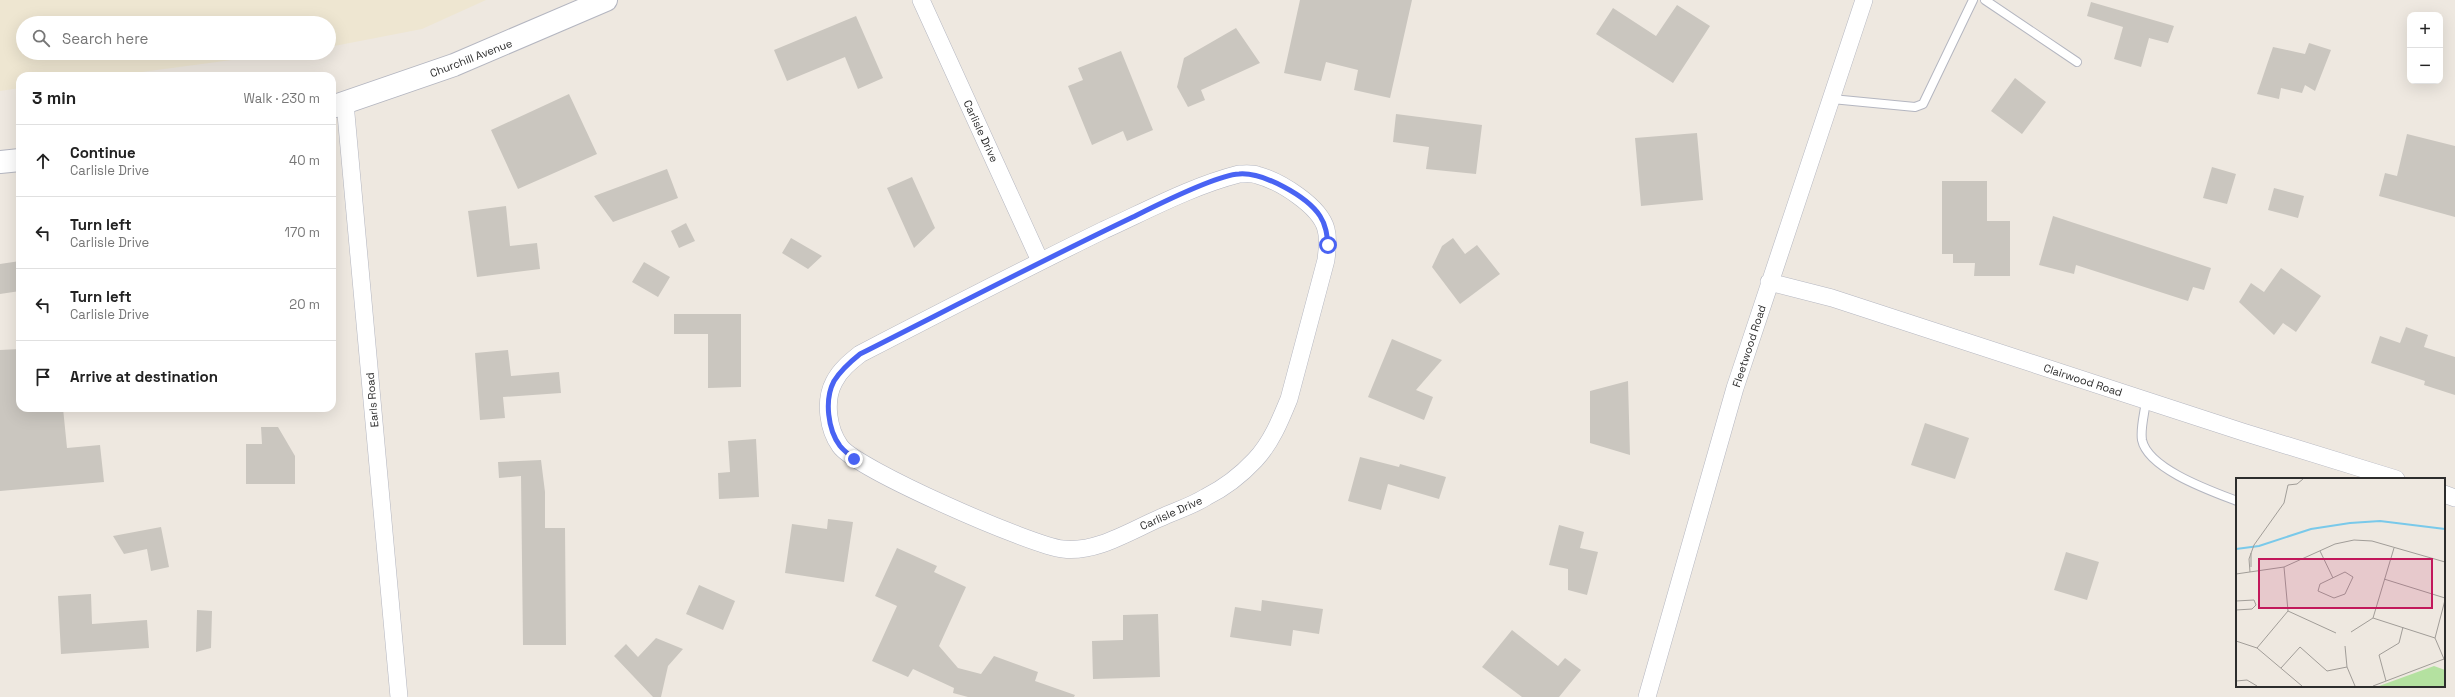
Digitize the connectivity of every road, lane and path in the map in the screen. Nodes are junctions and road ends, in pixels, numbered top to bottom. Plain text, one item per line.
1 (606, 0) edge
2 (921, 0) edge
3 (1864, 0) edge
4 (1973, 0) edge
5 (1985, 0) edge
6 (2077, 62) dead end
7 (1832, 98) junction
8 (339, 105) edge
9 (16, 160) edge
10 (0, 162) edge
11 (1040, 261) junction
12 (1769, 282) junction
13 (2146, 400) junction
14 (2371, 475) edge
15 (2390, 478) edge
16 (2445, 494) edge
17 (2455, 498) edge
18 (2236, 501) edge
19 (399, 697) edge
20 (1648, 697) edge

1 - 8 main road, Churchill Avenue
2 - 11 street, Carlisle Drive
3 - 7 street, Fleetwood Road
4 - 7 lane
5 - 6 lane
7 - 12 street, Fleetwood Road
8 - 19 street, Earls Road
9 - 10 main road
11 - 11 street, Carlisle Drive
12 - 13 street, Clairwood Road
12 - 20 street, Fleetwood Road
13 - 14 street, Clairwood Road
13 - 18 lane
14 - 15 street, Clairwood Road
16 - 17 street

